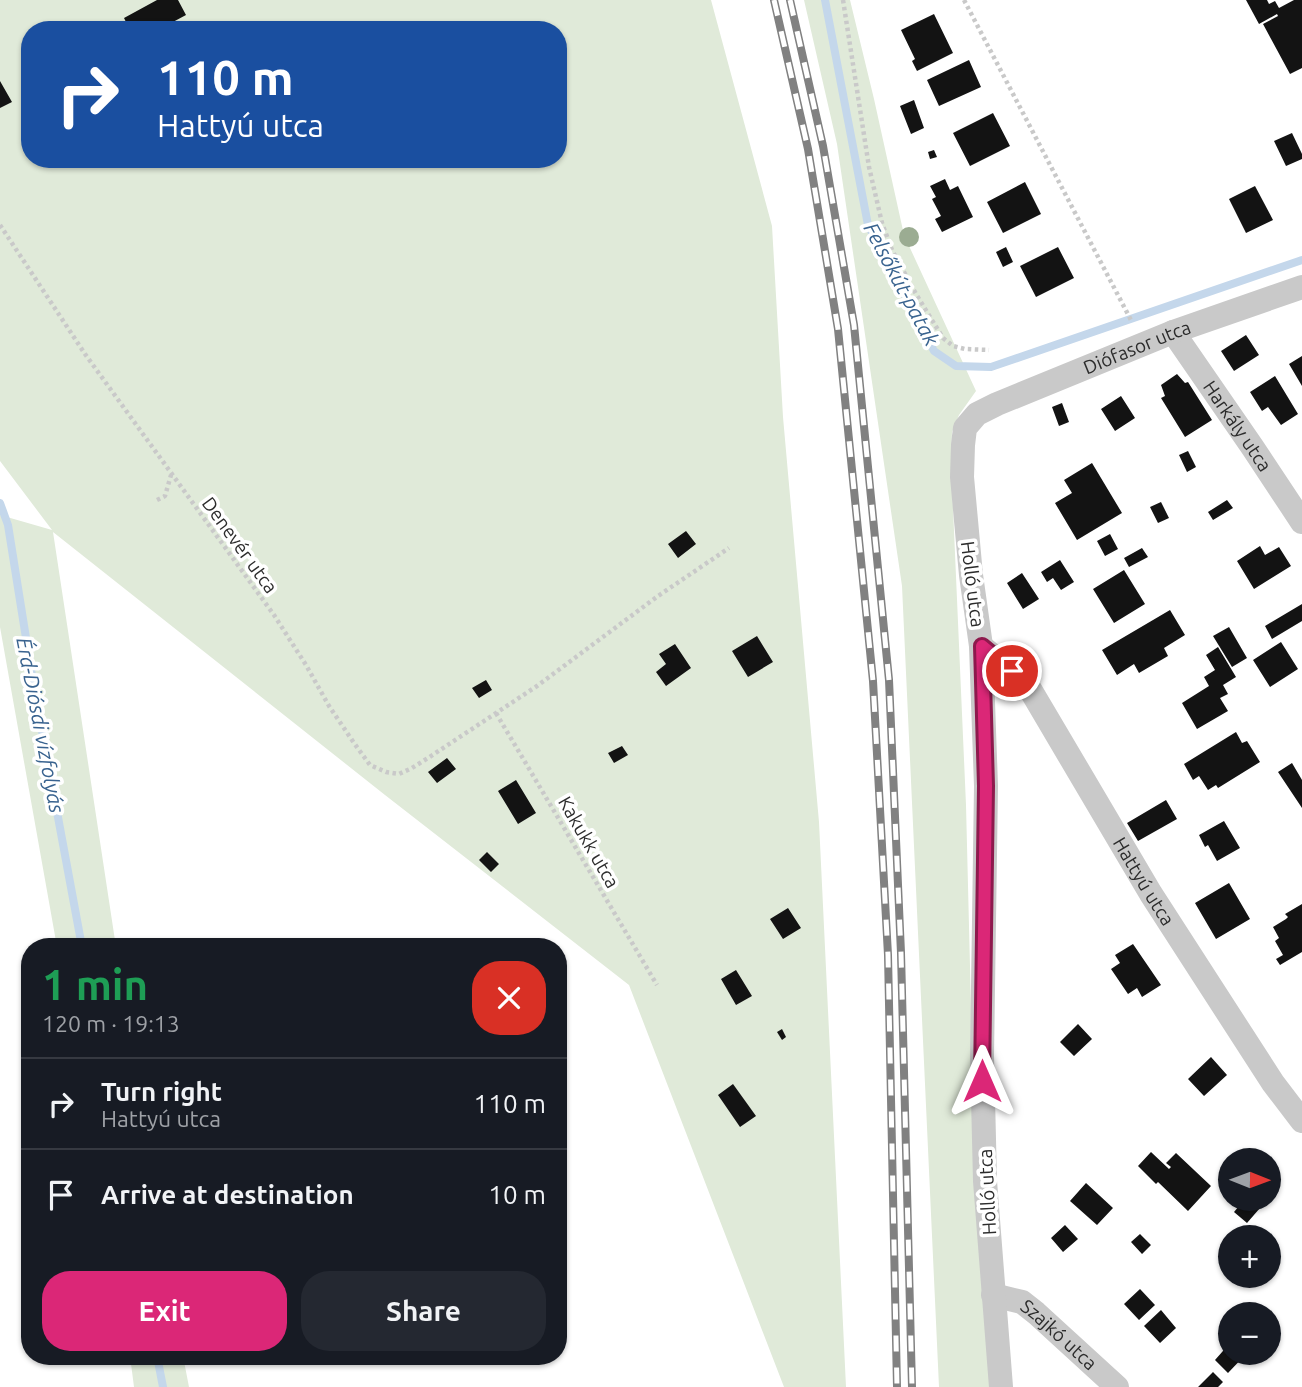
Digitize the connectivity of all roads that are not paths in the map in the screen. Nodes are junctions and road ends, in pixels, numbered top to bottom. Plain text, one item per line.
1 (1302, 287) edge
2 (1173, 332) junction
3 (977, 414) joint
4 (1302, 522) edge
5 (982, 646) junction
6 (1302, 1121) edge
7 (993, 1295) junction
8 (1001, 1387) edge
9 (1117, 1387) edge

1 - 2 street, Diófasor utca
2 - 3 street, Diófasor utca
2 - 4 street, Harkály utca
3 - 5 street, Holló utca
5 - 6 street, Hattyú utca
5 - 7 street, Holló utca
7 - 8 street, Holló utca
7 - 9 street, Szajkó utca

